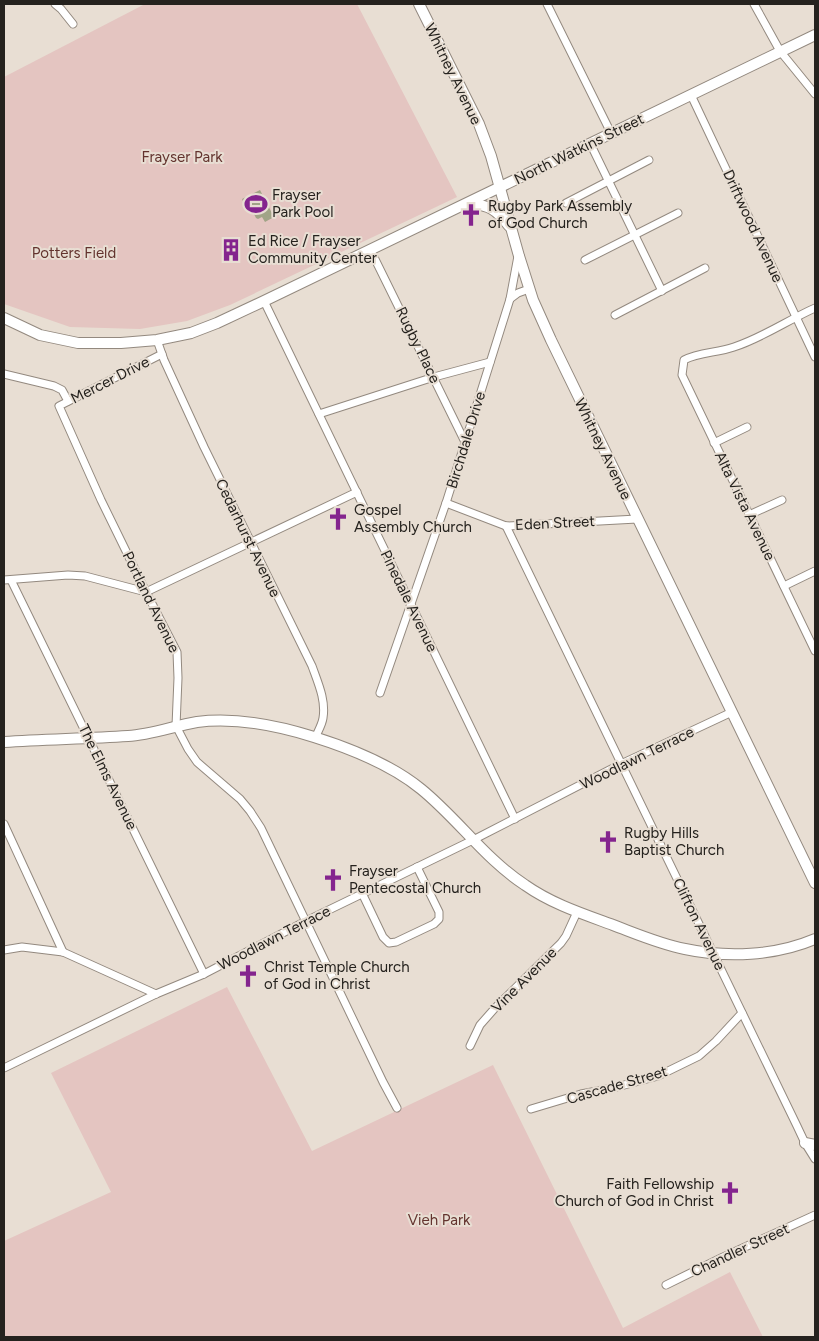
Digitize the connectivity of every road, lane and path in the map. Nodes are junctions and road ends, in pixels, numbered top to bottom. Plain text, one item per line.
1 (55, 4) edge
2 (419, 4) edge
3 (547, 4) edge
4 (754, 4) edge
5 (73, 24) dead end
6 (815, 35) edge
7 (780, 51) junction
8 (690, 94) junction
9 (815, 94) edge
10 (611, 133) junction
11 (590, 143) junction
12 (649, 160) dead end
13 (609, 181) junction
14 (500, 188) junction
15 (566, 203) dead end
16 (461, 206) junction
17 (678, 213) dead end
18 (512, 230) junction
19 (635, 235) junction
20 (370, 249) junction
21 (518, 256) junction
22 (585, 260) dead end
23 (705, 268) dead end
24 (529, 289) junction
25 (662, 291) junction
26 (510, 299) junction
27 (264, 301) junction
28 (815, 308) edge
29 (615, 315) dead end
30 (796, 316) junction
31 (4, 318) edge
32 (157, 340) junction
33 (162, 354) junction
34 (815, 356) edge
35 (490, 362) junction
36 (4, 374) edge
37 (434, 377) junction
38 (68, 401) junction
39 (58, 406) joint
40 (319, 414) junction
41 (747, 428) dead end
42 (465, 442) junction
43 (714, 443) junction
44 (358, 492) junction
45 (782, 500) dead end
46 (446, 503) junction
47 (749, 515) junction
48 (637, 519) junction
49 (506, 526) junction
50 (250, 542) junction
51 (815, 571) edge
52 (7, 580) edge
53 (784, 586) junction
54 (146, 592) junction
55 (410, 604) junction
56 (815, 650) edge
57 (380, 693) dead end
58 (732, 712) junction
59 (176, 726) junction
60 (89, 737) junction
61 (315, 738) junction
62 (4, 742) edge
63 (621, 764) junction
64 (515, 819) junction
65 (4, 824) edge
66 (473, 840) junction
67 (417, 868) junction
68 (815, 883) edge
69 (362, 893) junction
70 (577, 912) junction
71 (306, 921) junction
72 (815, 939) edge
73 (4, 950) edge
74 (63, 952) junction
75 (713, 952) junction
76 (204, 974) junction
77 (156, 994) junction
78 (742, 1013) junction
79 (470, 1046) dead end
80 (4, 1068) edge
81 (397, 1108) dead end
82 (531, 1109) dead end
83 (810, 1144) edge
84 (815, 1159) edge
85 (815, 1215) edge
86 (666, 1285) dead end

1 - 5 street
2 - 14 main road, Whitney Avenue
3 - 10 street
4 - 7 street
6 - 7 main road, North Watkins Street
7 - 8 main road, North Watkins Street
7 - 9 street
8 - 10 main road, North Watkins Street
8 - 30 street, Driftwood Avenue
10 - 11 main road, North Watkins Street
11 - 13 street
11 - 14 main road, North Watkins Street
12 - 13 street
13 - 15 street
13 - 19 street
14 - 16 main road, North Watkins Street
14 - 18 main road, Whitney Avenue
16 - 18 main road
16 - 20 main road, North Watkins Street
17 - 19 street
18 - 21 main road, Whitney Avenue
19 - 22 street
19 - 25 street
20 - 27 main road, North Watkins Street
20 - 37 street, Rugby Place
21 - 24 main road, Whitney Avenue
21 - 26 street, Birchdale Drive
23 - 25 street
24 - 26 street
24 - 48 main road, Whitney Avenue
25 - 29 street
26 - 35 street, Birchdale Drive
27 - 32 main road, North Watkins Street
27 - 40 street, Pinedale Avenue
28 - 30 street
30 - 34 street, Driftwood Avenue
30 - 43 street, Alta Vista Avenue
31 - 32 main road, North Watkins Street
32 - 33 street, Cedarhurst Avenue
33 - 38 street, Mercer Drive
33 - 50 street, Cedarhurst Avenue
35 - 37 street
35 - 42 street, Birchdale Drive
36 - 38 street
37 - 40 street
37 - 42 street, Rugby Place
38 - 39 street, Mercer Drive
39 - 54 street, Portland Avenue
40 - 44 street, Pinedale Avenue
41 - 43 street
42 - 46 street, Birchdale Drive
43 - 47 street, Alta Vista Avenue
44 - 50 street
44 - 55 street, Pinedale Avenue
45 - 47 street
46 - 49 street, Eden Street
46 - 55 street, Birchdale Drive
47 - 53 street, Alta Vista Avenue
48 - 49 street, Eden Street
48 - 58 main road, Whitney Avenue
49 - 63 street, Clifton Avenue
50 - 54 street
50 - 61 street, Cedarhurst Avenue
51 - 53 street
52 - 54 street
52 - 60 street, The Elms Avenue
53 - 56 street, Alta Vista Avenue
54 - 59 street, Portland Avenue
55 - 57 street, Birchdale Drive
55 - 64 street, Pinedale Avenue
58 - 63 street, Woodlawn Terrace
58 - 68 main road, Whitney Avenue
59 - 60 main road
59 - 61 main road
59 - 71 street, Portland Avenue
60 - 62 main road
60 - 76 street, The Elms Avenue
61 - 66 main road
63 - 64 street, Woodlawn Terrace
63 - 75 street, Clifton Avenue
64 - 66 street, Woodlawn Terrace
65 - 74 street
66 - 67 street, Woodlawn Terrace
66 - 70 main road
67 - 69 street, Woodlawn Terrace
67 - 69 street
69 - 71 street, Woodlawn Terrace
70 - 75 main road
70 - 79 street, Vine Avenue
71 - 76 street, Woodlawn Terrace
71 - 81 street, Portland Avenue
72 - 75 main road
73 - 74 street
74 - 77 street
75 - 78 street, Clifton Avenue
76 - 77 street, Woodlawn Terrace
77 - 80 street, Woodlawn Terrace
78 - 82 street, Cascade Street
78 - 83 street, Clifton Avenue
83 - 84 street, Clifton Avenue
85 - 86 street, Chandler Street

